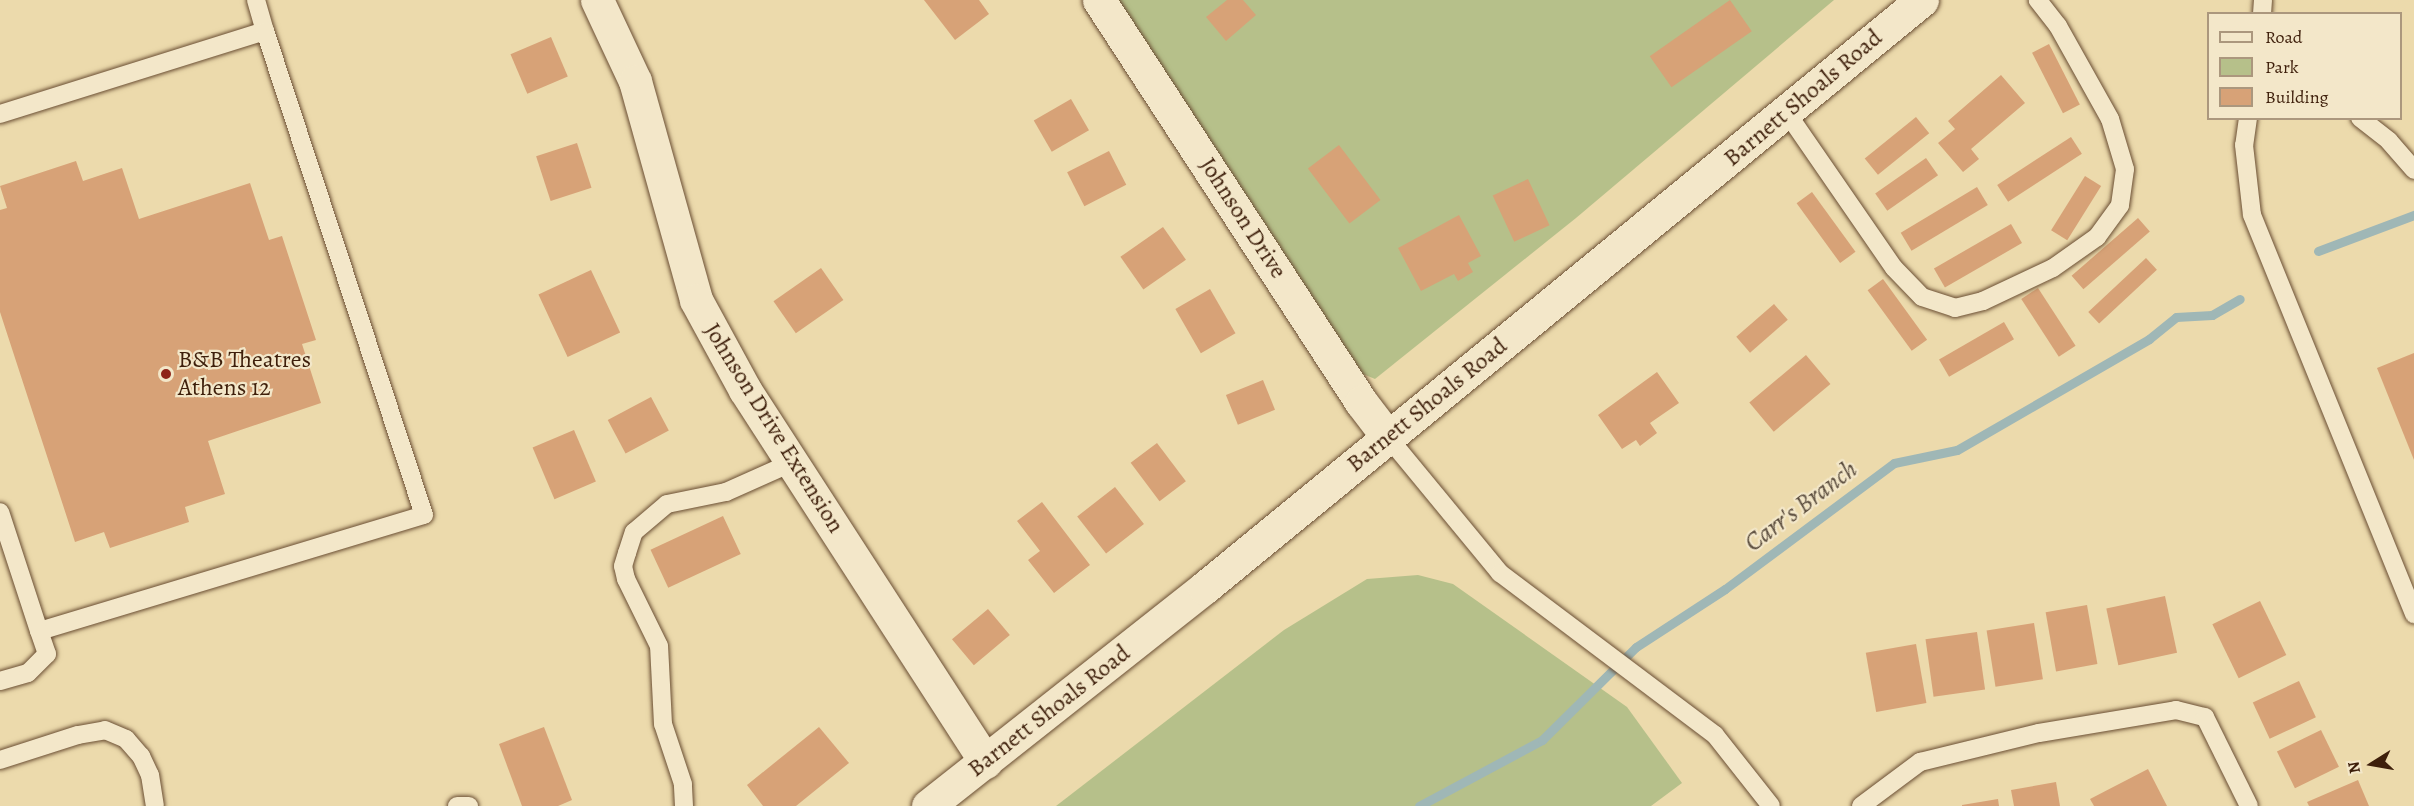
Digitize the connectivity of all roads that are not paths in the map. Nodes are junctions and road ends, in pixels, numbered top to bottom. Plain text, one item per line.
1 (256, 0) edge
2 (597, 0) edge
3 (1099, 0) edge
4 (1922, 0) edge
5 (2038, 0) edge
6 (265, 31) junction
7 (1787, 113) junction
8 (0, 114) edge
9 (2248, 120) edge
10 (2363, 120) edge
11 (2414, 170) edge
12 (1387, 436) junction
13 (793, 462) junction
14 (0, 513) edge
15 (2414, 614) edge
16 (39, 631) junction
17 (0, 681) edge
18 (0, 760) edge
19 (986, 762) junction
20 (155, 806) edge
21 (457, 806) edge
22 (469, 806) edge
23 (684, 806) edge
24 (928, 806) edge
25 (1771, 806) edge
26 (1861, 806) edge
27 (2249, 806) edge

1 - 6 lane
2 - 13 street, Johnson Drive Extension
3 - 12 street, Johnson Drive
4 - 7 street, Barnett Shoals Road
5 - 7 lane
6 - 8 lane
6 - 16 lane
7 - 12 street, Barnett Shoals Road
9 - 15 lane
10 - 11 lane
12 - 19 street, Barnett Shoals Road
12 - 25 lane
13 - 19 street, Johnson Drive Extension
13 - 23 lane
14 - 16 lane
16 - 17 lane
18 - 20 lane
19 - 24 street, Barnett Shoals Road
21 - 22 lane
26 - 27 lane

